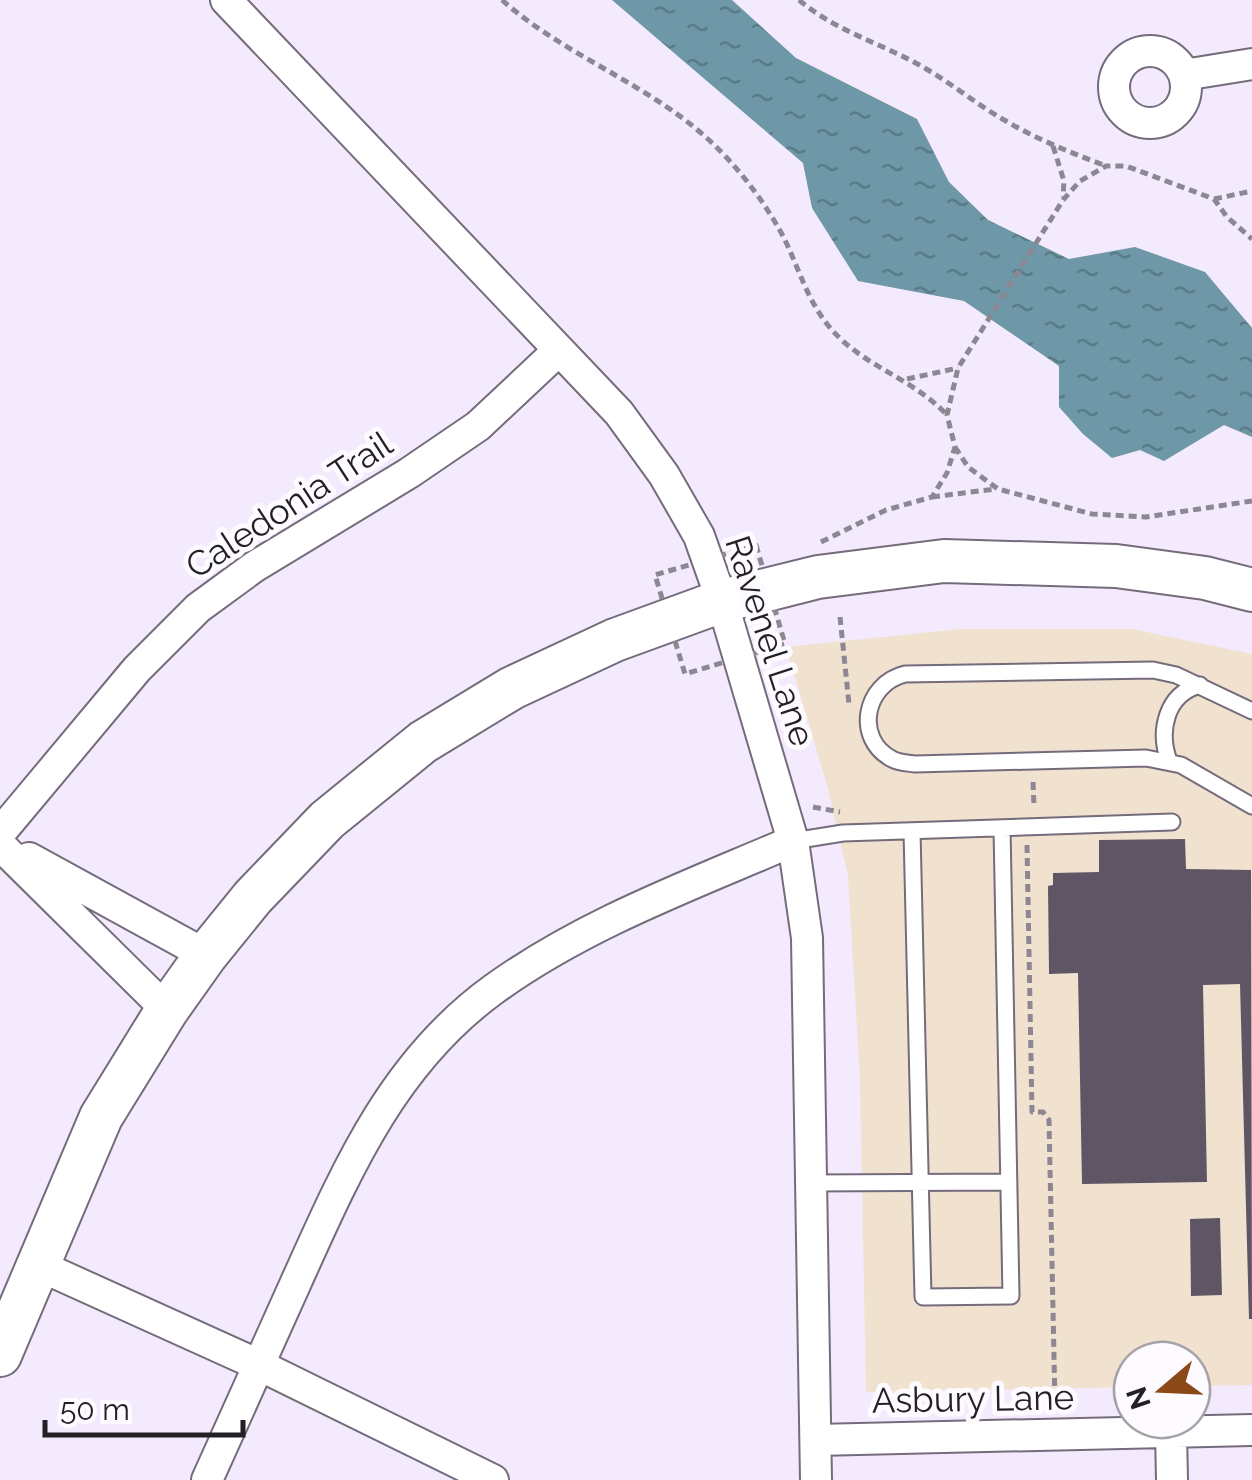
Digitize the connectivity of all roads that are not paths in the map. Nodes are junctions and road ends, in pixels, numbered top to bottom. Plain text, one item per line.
1 (226, 0) edge
2 (1252, 64) edge
3 (1184, 75) dead end
4 (558, 350) junction
5 (1252, 590) edge
6 (722, 602) junction
7 (1200, 684) junction
8 (1252, 711) edge
9 (1170, 761) junction
10 (1252, 806) edge
11 (1172, 822) dead end
12 (1002, 828) junction
13 (912, 831) junction
14 (0, 833) edge
15 (793, 842) junction
16 (0, 843) edge
17 (206, 955) junction
18 (167, 1010) junction
19 (1010, 1182) junction
20 (811, 1183) junction
21 (920, 1183) junction
22 (40, 1266) junction
23 (0, 1355) edge
24 (259, 1365) junction
25 (1252, 1430) edge
26 (1212, 1431) edge
27 (1112, 1433) edge
28 (816, 1440) junction
29 (1171, 1440) edge
30 (207, 1480) edge
31 (493, 1480) edge
32 (816, 1480) edge
33 (1172, 1480) edge

1 - 4 street, Ravenel Lane
2 - 3 street
4 - 6 street, Ravenel Lane
4 - 14 street, Caledonia Trail
5 - 6 street
6 - 15 street, Ravenel Lane
6 - 17 street
7 - 8 lane
7 - 9 lane
7 - 9 lane
9 - 10 lane
11 - 12 lane
12 - 13 lane
12 - 19 lane
13 - 15 lane
13 - 21 lane
15 - 20 street, Ravenel Lane
15 - 24 street
16 - 17 street
16 - 18 street
17 - 18 street
18 - 22 street
19 - 21 lane
19 - 21 lane
20 - 21 lane
20 - 28 street, Ravenel Lane
22 - 23 street
22 - 24 street
24 - 30 street
24 - 31 street
25 - 26 street, Asbury Lane
27 - 28 street, Asbury Lane
28 - 32 street, Ravenel Lane
29 - 33 street

